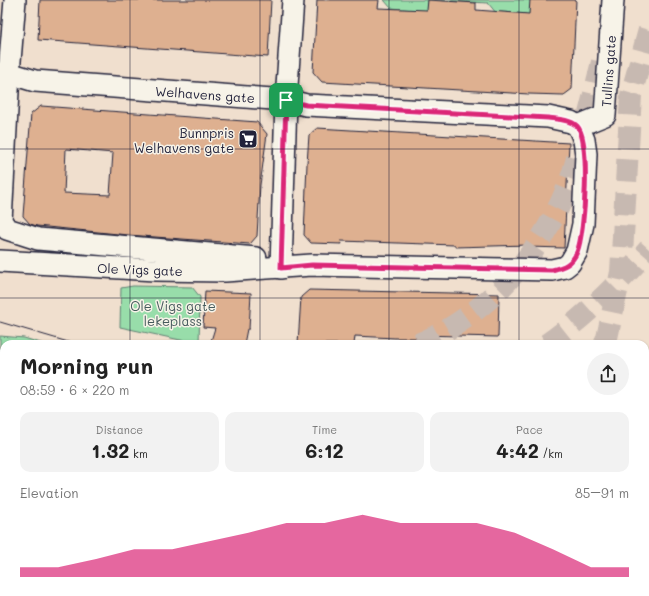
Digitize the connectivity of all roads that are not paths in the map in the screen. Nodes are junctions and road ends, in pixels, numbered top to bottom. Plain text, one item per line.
1 (15, 0) edge
2 (293, 0) edge
3 (613, 0) edge
4 (4, 73) edge
5 (286, 100) junction
6 (578, 126) junction
7 (0, 261) edge
8 (281, 268) junction

1 - 4 street
2 - 5 street
3 - 6 street, Tullins gate
4 - 5 street, Welhavens gate
4 - 8 street, Ole Vigs gate
5 - 6 street, Welhavens gate
5 - 8 street
6 - 8 street, Ole Vigs gate
7 - 8 street, Ole Vigs gate

